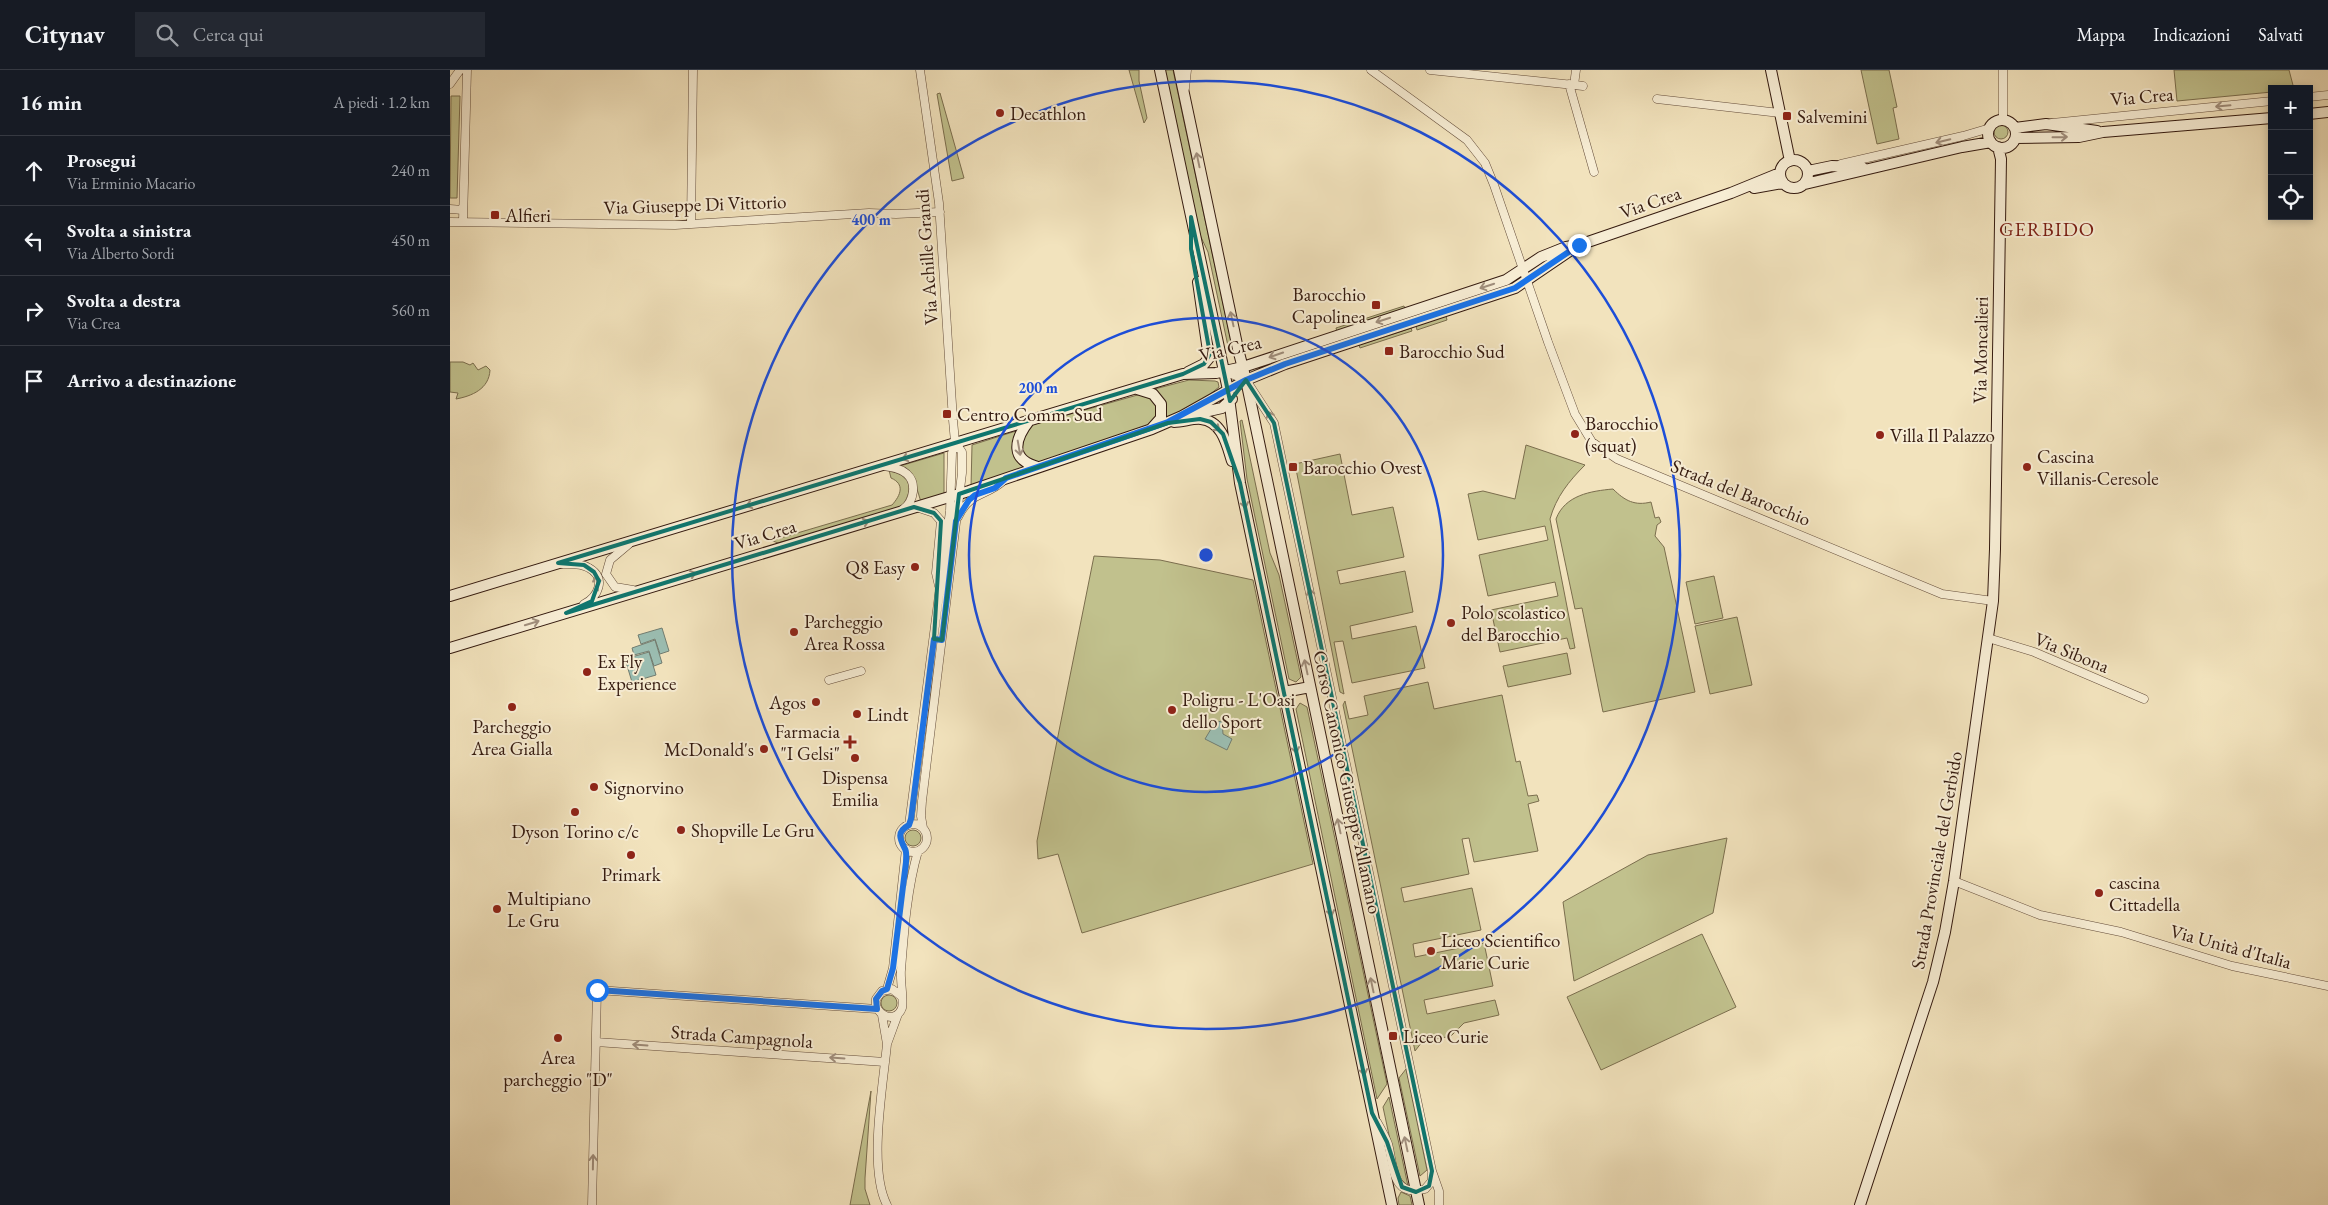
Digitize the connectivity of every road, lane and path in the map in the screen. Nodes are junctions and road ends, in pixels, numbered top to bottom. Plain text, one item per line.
1 (460, 70) edge
2 (467, 70) edge
3 (693, 70) edge
4 (920, 70) edge
5 (1160, 70) edge
6 (1179, 70) edge
7 (1187, 70) edge
8 (1371, 70) edge
9 (1430, 70) edge
10 (1576, 70) edge
11 (1771, 70) edge
12 (2003, 70) edge
13 (450, 84) edge
14 (1575, 85) junction
15 (1184, 94) junction
16 (2328, 95) edge
17 (2313, 97) edge
18 (1657, 100) dead end
19 (2268, 101) edge
20 (2328, 112) edge
21 (1780, 113) junction
22 (2313, 114) edge
23 (2268, 118) edge
24 (2003, 120) junction
25 (2046, 124) junction
26 (2103, 132) junction
27 (2015, 133) junction
28 (1995, 140) junction
29 (1790, 160) junction
30 (1832, 166) junction
31 (1876, 166) junction
32 (1808, 171) junction
33 (1594, 172) dead end
34 (1780, 173) junction
35 (1783, 183) junction
36 (1805, 184) junction
37 (1731, 193) junction
38 (450, 209) edge
39 (463, 210) junction
40 (940, 212) junction
41 (1191, 217) junction
42 (463, 221) junction
43 (450, 222) edge
44 (691, 224) junction
45 (1579, 245) junction
46 (1523, 268) junction
47 (1527, 279) junction
48 (1243, 367) junction
49 (1224, 371) junction
50 (1183, 374) junction
51 (1246, 380) junction
52 (1136, 388) junction
53 (1228, 390) junction
54 (1230, 401) junction
55 (1182, 416) junction
56 (1029, 421) junction
57 (1168, 422) junction
58 (1152, 429) junction
59 (956, 442) junction
60 (881, 465) junction
61 (1038, 468) junction
62 (1006, 478) junction
63 (1240, 483) junction
64 (955, 495) junction
65 (914, 507) junction
66 (901, 510) junction
67 (956, 521) junction
68 (633, 541) junction
69 (558, 563) junction
70 (640, 590) junction
71 (940, 591) junction
72 (450, 596) edge
73 (1993, 602) junction
74 (566, 613) junction
75 (1988, 638) junction
76 (938, 639) junction
77 (450, 648) edge
78 (861, 671) dead end
79 (829, 680) dead end
80 (1310, 687) junction
81 (1284, 692) junction
82 (2144, 699) dead end
83 (909, 825) junction
84 (923, 828) junction
85 (906, 849) junction
86 (918, 851) junction
87 (1954, 881) junction
88 (2328, 986) edge
89 (887, 989) junction
90 (901, 996) junction
91 (879, 1012) junction
92 (898, 1014) junction
93 (596, 1042) junction
94 (887, 1044) junction
95 (886, 1062) junction
96 (1372, 1113) junction
97 (1432, 1171) junction
98 (1416, 1192) junction
99 (592, 1205) edge
100 (887, 1205) edge
101 (1392, 1205) edge
102 (1419, 1205) edge
103 (1439, 1205) edge
104 (1860, 1205) edge

1 - 13 street
2 - 39 street
3 - 44 street
4 - 40 street, Via Achille Grandi
5 - 41 street
6 - 15 street, Corso Canonico Giuseppe Allamano
7 - 15 street
8 - 46 street, Strada del Barocchio
9 - 14 street
10 - 14 street
11 - 21 street
12 - 24 street
14 - 33 street
48 -> 15 street, Corso Canonico Giuseppe Allamano
16 - 17 street
18 - 21 street
19 -> 25 street, Via Crea
20 - 22 street
21 - 29 street
23 - 26 street, Via Crea
24 - 27 street
24 - 28 street
25 - 26 street, Via Crea
25 - 27 street, Via Crea
27 -> 26 street, Via Crea
27 - 28 street
28 -> 30 street
28 - 31 street
28 - 73 street, Via Moncalieri
29 - 32 street
29 - 34 street
30 - 31 street
30 - 32 street
31 - 36 street
32 - 36 street
34 - 35 street
34 - 37 street, Via Crea
35 - 36 street
35 - 37 street, Via Crea
37 - 45 street, Via Crea
38 - 39 street
39 - 42 street
40 - 44 street, Via Giuseppe Di Vittorio
40 - 59 street, Via Achille Grandi
41 - 49 street
41 - 50 street
42 - 43 street, Via Giuseppe Di Vittorio
42 - 44 street, Via Giuseppe Di Vittorio
45 - 46 street, Via Crea
45 - 47 street, Via Crea
46 - 47 street, Strada del Barocchio
46 -> 48 street, Via Crea
47 - 51 street, Via Crea
47 - 73 street, Strada del Barocchio
48 - 49 street, Via Crea
48 - 51 street, Corso Canonico Giuseppe Allamano
49 - 50 street, Via Crea
49 - 51 street
49 - 53 street
50 - 52 street, Via Crea
51 - 53 street, Via Crea
51 - 54 street, Via Crea
80 -> 51 street, Corso Canonico Giuseppe Allamano
97 -> 51 street, Corso Canonico Giuseppe Allamano
52 - 56 street, Via Crea
52 - 58 street
53 - 54 street
53 - 55 street, Via Crea
54 - 55 street, Via Crea
54 - 63 street
55 - 57 street, Via Crea
56 - 59 street, Via Crea
56 -> 61 street
57 - 58 street, Via Crea
57 -> 63 street
58 - 61 street, Via Crea
59 -> 60 street, Via Crea
59 - 64 street, Via Achille Grandi
60 - 66 street
60 -> 68 street, Via Crea
61 - 62 street, Via Crea
62 - 64 street, Via Crea
62 - 67 street, Via Crea
63 -> 81 street
64 - 65 street, Via Crea
64 - 67 street
64 - 71 street
65 - 66 street, Via Crea
65 - 71 street
70 -> 66 street, Via Crea
67 - 76 street
68 - 69 street, Via Crea
68 - 70 street, Via Crea
69 - 72 street, Via Crea
74 -> 69 street, Via Crea
70 - 74 street, Via Crea
71 - 76 street
73 - 75 street, Strada Provinciale del Gerbido
77 -> 74 street, Via Crea
75 - 82 street, Via Sibona
75 - 87 street, Strada Provinciale del Gerbido
76 - 83 street
76 - 84 street
78 - 79 street
80 - 81 street
98 -> 80 street, Corso Canonico Giuseppe Allamano
81 -> 96 street
83 - 84 street
83 - 85 street
84 - 86 street
85 - 86 street
85 - 89 street
86 - 90 street
87 - 88 street, Via Unità d'Italia
87 - 104 street, Strada Provinciale del Gerbido
89 - 90 street
89 - 91 street
90 - 92 street
91 - 92 street
91 - 93 street
91 - 94 street
92 - 94 street
95 -> 93 street, Strada Campagnola
99 -> 93 street
94 - 95 street
95 - 100 street
96 - 98 street
96 - 101 street
97 - 98 street
97 - 103 street, Corso Canonico Giuseppe Allamano
98 - 102 street, Corso Canonico Giuseppe Allamano

